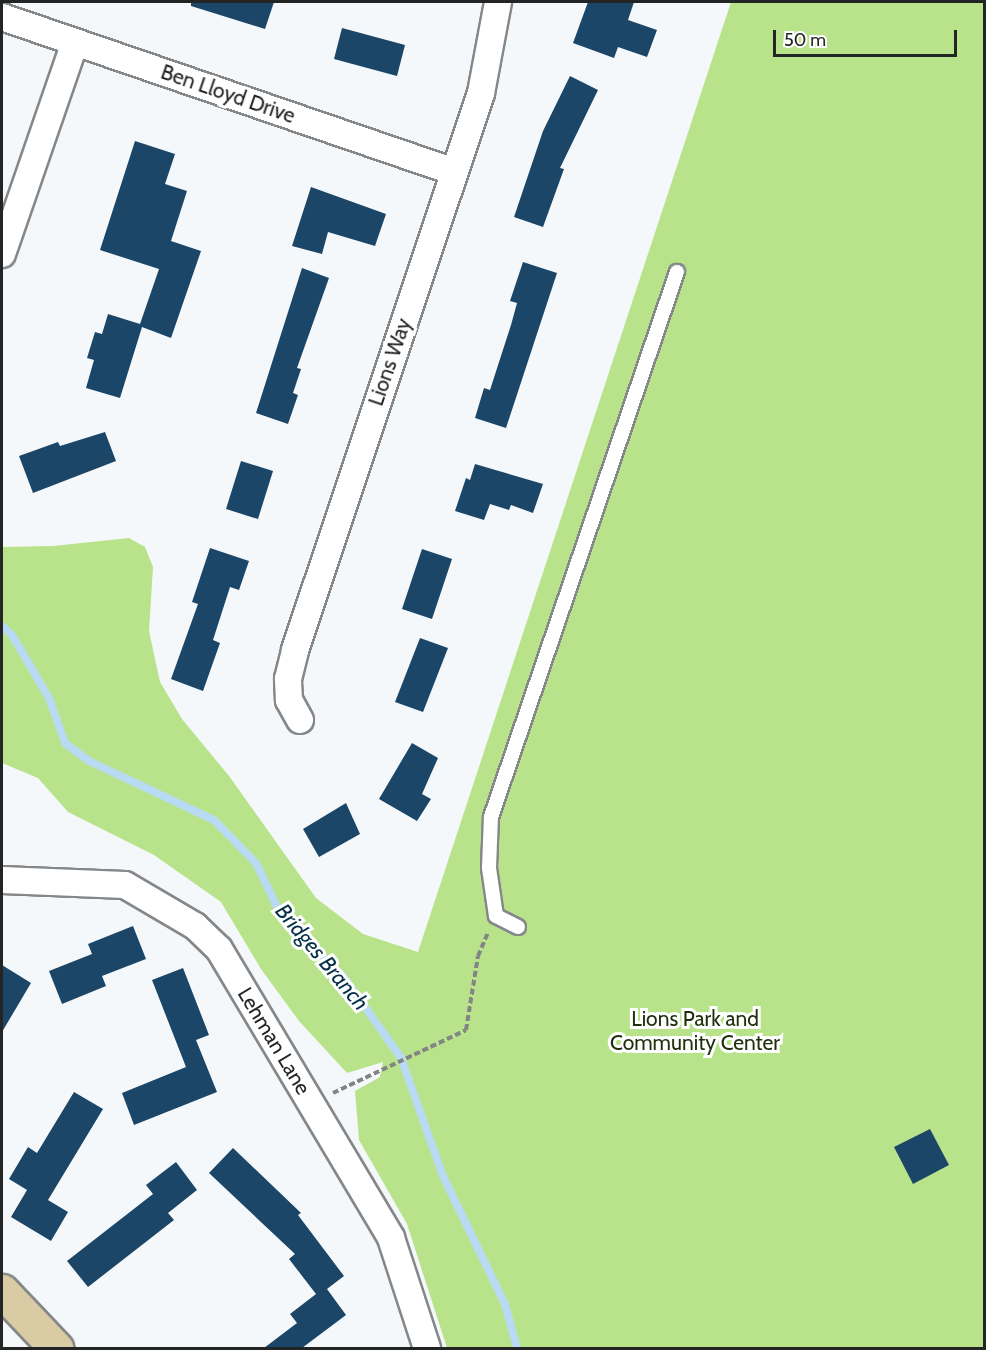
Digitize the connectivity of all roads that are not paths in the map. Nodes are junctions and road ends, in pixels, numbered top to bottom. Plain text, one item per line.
1 (498, 2) edge
2 (2, 17) edge
3 (75, 42) junction
4 (454, 172) junction
5 (2, 254) edge
6 (677, 272) dead end
7 (300, 720) dead end
8 (2, 880) edge
9 (518, 927) dead end
10 (2, 1291) edge
11 (56, 1348) edge
12 (427, 1348) edge

1 - 4 street, Lions Way
2 - 3 street, Ben Lloyd Drive
3 - 4 street, Ben Lloyd Drive
3 - 5 street
4 - 7 street, Lions Way
6 - 9 lane
8 - 12 street, Lehman Lane
10 - 11 main road

